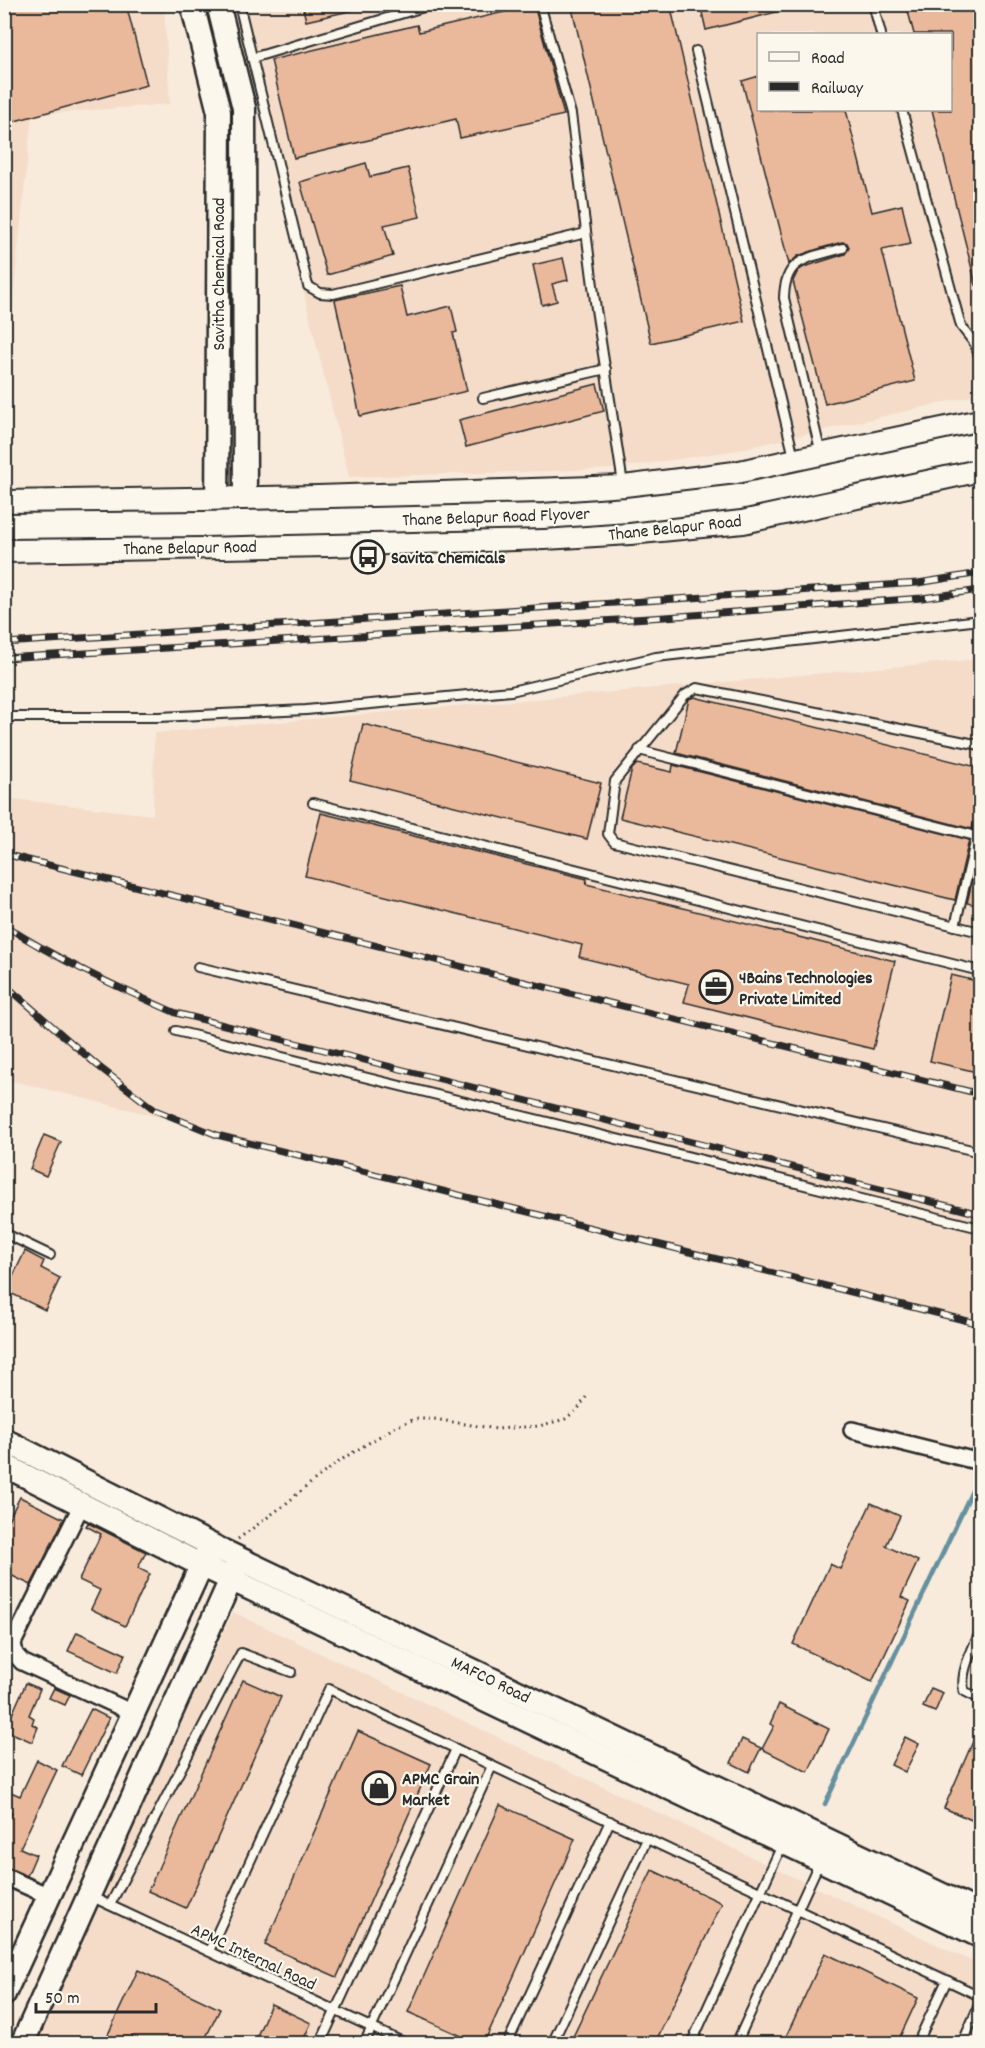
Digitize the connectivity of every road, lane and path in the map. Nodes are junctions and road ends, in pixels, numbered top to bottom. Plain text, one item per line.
1 (192, 4) edge
2 (218, 4) edge
3 (239, 4) edge
4 (434, 4) edge
5 (540, 4) edge
6 (873, 4) edge
7 (881, 33) edge
8 (696, 51) dead end
9 (252, 58) junction
10 (902, 111) edge
11 (586, 233) junction
12 (843, 248) dead end
13 (978, 345) edge
14 (981, 359) edge
15 (606, 369) junction
16 (483, 398) dead end
17 (981, 422) edge
18 (981, 445) edge
19 (821, 456) junction
20 (795, 462) junction
21 (981, 469) edge
22 (624, 488) junction
23 (217, 500) junction
24 (245, 500) junction
25 (4, 503) edge
26 (4, 526) edge
27 (216, 546) junction
28 (245, 546) junction
29 (4, 550) edge
30 (981, 620) edge
31 (4, 717) edge
32 (981, 745) edge
33 (639, 750) junction
34 (313, 803) dead end
35 (981, 822) edge
36 (979, 837) edge
37 (956, 926) junction
38 (981, 932) edge
39 (198, 967) dead end
40 (981, 971) edge
41 (176, 1031) dead end
42 (981, 1152) edge
43 (981, 1228) edge
44 (4, 1233) edge
45 (51, 1255) dead end
46 (586, 1397) dead end
47 (852, 1430) dead end
48 (4, 1440) edge
49 (981, 1461) edge
50 (4, 1465) edge
51 (82, 1504) junction
52 (221, 1559) junction
53 (981, 1632) edge
54 (291, 1672) dead end
55 (981, 1699) edge
56 (133, 1713) junction
57 (456, 1749) junction
58 (492, 1766) junction
59 (610, 1821) junction
60 (788, 1833) junction
61 (646, 1839) junction
62 (825, 1851) junction
63 (4, 1876) edge
64 (761, 1892) junction
65 (89, 1895) junction
66 (49, 1896) junction
67 (110, 1905) junction
68 (798, 1910) junction
69 (981, 1913) edge
70 (981, 1936) edge
71 (209, 1951) junction
72 (946, 1980) junction
73 (4, 1994) edge
74 (981, 1996) edge
75 (981, 2003) edge
76 (335, 2010) junction
77 (372, 2027) junction
78 (22, 2043) edge
79 (320, 2043) edge
80 (364, 2043) edge
81 (407, 2043) edge
82 (507, 2043) edge
83 (552, 2043) edge
84 (691, 2043) edge
85 (736, 2043) edge
86 (917, 2043) edge
87 (962, 2043) edge

1 - 23 main road, Savitha Chemical Road
2 - 24 main road, Savitha Chemical Road
3 - 9 lane
4 - 9 lane
5 - 11 lane
6 - 7 lane
8 - 20 lane
9 - 11 lane
10 - 13 lane
11 - 15 lane
12 - 19 lane
13 - 14 lane
15 - 16 lane
15 - 22 lane
17 - 19 main road
18 - 26 main road, Thane Belapur Road Flyover, bridge
19 - 20 main road
20 - 22 main road
21 - 28 main road, Thane Belapur Road
22 - 24 main road
23 - 24 main road
23 - 25 main road
23 - 27 main road, Savitha Chemical Road
24 - 28 main road, Savitha Chemical Road
27 - 28 main road, Thane Belapur Road
27 - 29 main road, Thane Belapur Road
30 - 31 lane
32 - 33 lane
33 - 36 lane
33 - 37 lane
34 - 40 lane
35 - 36 lane
36 - 37 lane
37 - 38 lane
39 - 42 lane
41 - 43 lane
44 - 45 lane
46 - 52 path
47 - 49 street
48 - 52 main road, MAFCO Road
50 - 51 main road, MAFCO Road
51 - 52 main road, MAFCO Road
51 - 56 street
52 - 56 main road
52 - 60 main road, MAFCO Road
52 - 65 main road
53 - 55 lane
54 - 67 lane
56 - 66 main road
57 - 58 lane
57 - 71 lane
57 - 76 lane
58 - 59 lane
58 - 77 lane
59 - 61 lane
59 - 82 lane
60 - 62 main road, MAFCO Road
60 - 64 lane
61 - 64 lane
61 - 83 lane
62 - 68 lane
62 - 69 main road, MAFCO Road
62 - 70 main road, MAFCO Road
63 - 66 street
64 - 68 lane
64 - 84 lane
65 - 67 lane, APMC Internal Road
65 - 78 main road
66 - 73 main road
67 - 71 lane, APMC Internal Road
68 - 72 lane
68 - 85 lane
71 - 76 lane, APMC Internal Road
72 - 74 lane
72 - 86 lane
75 - 87 lane
76 - 77 lane, APMC Internal Road
76 - 79 lane
77 - 80 lane
77 - 81 lane, APMC Internal Road

